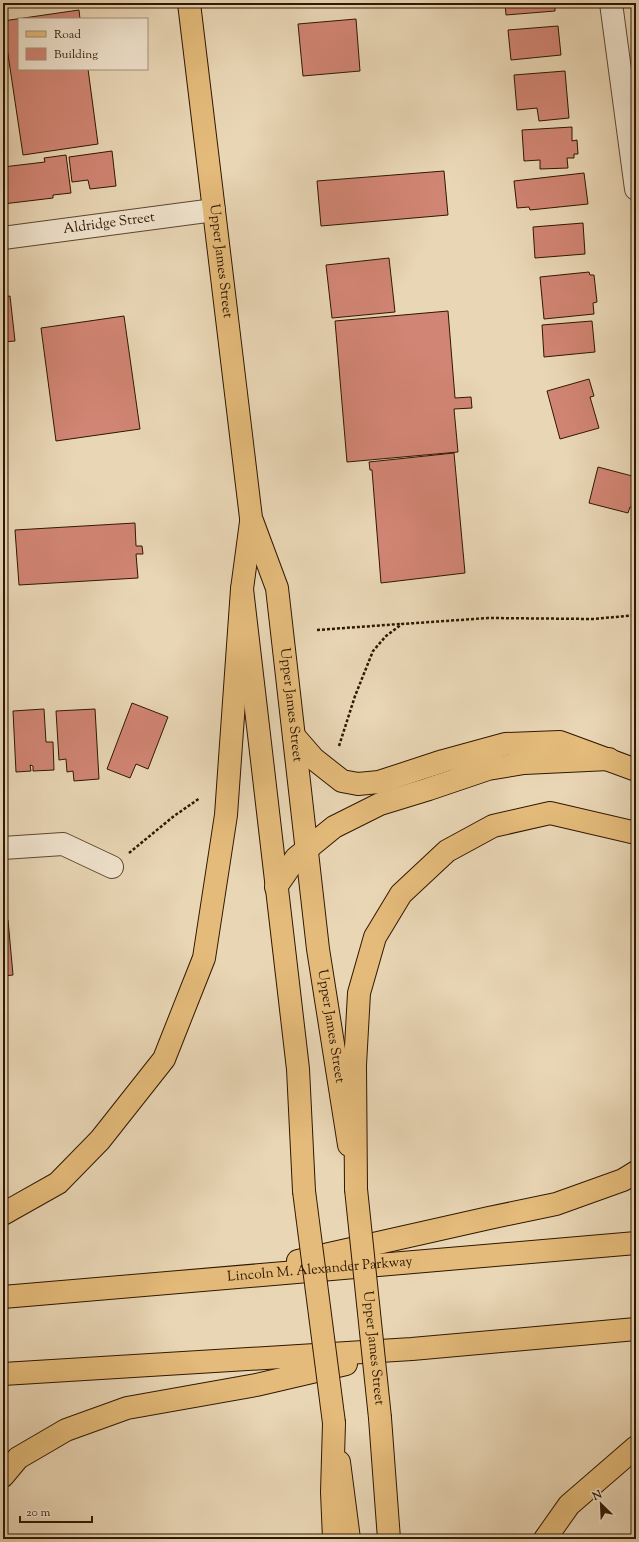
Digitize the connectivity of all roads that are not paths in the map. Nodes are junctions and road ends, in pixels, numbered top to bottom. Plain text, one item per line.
1 (189, 3) edge
2 (611, 3) edge
3 (636, 190) edge
4 (214, 210) junction
5 (3, 238) edge
6 (251, 518) junction
7 (242, 589) junction
8 (294, 736) junction
9 (610, 759) junction
10 (636, 770) edge
11 (636, 833) edge
12 (3, 848) edge
13 (307, 849) junction
14 (112, 867) road end
15 (276, 887) junction
16 (636, 1172) edge
17 (356, 1189) junction
18 (3, 1214) edge
19 (636, 1242) edge
20 (217, 1280) junction
21 (3, 1297) edge
22 (636, 1329) edge
23 (412, 1349) junction
24 (3, 1374) edge
25 (334, 1423) junction
26 (636, 1447) edge
27 (3, 1476) edge
28 (334, 1539) edge
29 (349, 1539) edge
30 (389, 1539) edge
31 (545, 1539) edge

1 - 4 main road, Upper James Street
2 - 3 street
4 - 5 street, Aldridge Street
4 - 6 main road, Upper James Street
6 - 7 main road, Upper James Street
6 - 8 main road, Upper James Street
7 - 15 main road, Upper James Street
7 - 18 main road
8 - 9 main road
8 - 13 main road, Upper James Street
9 - 10 main road
9 - 13 main road
11 - 17 main road
12 - 14 street
13 - 15 main road
13 - 17 main road, Upper James Street
15 - 25 main road, Upper James Street, bridge
16 - 20 main road
17 - 30 main road, Upper James Street, bridge
19 - 20 main road, Lincoln M. Alexander Parkway
20 - 21 main road, Lincoln M. Alexander Parkway
22 - 23 main road
23 - 24 main road
23 - 27 main road
25 - 28 main road
25 - 29 main road, Upper James Street
26 - 31 main road

